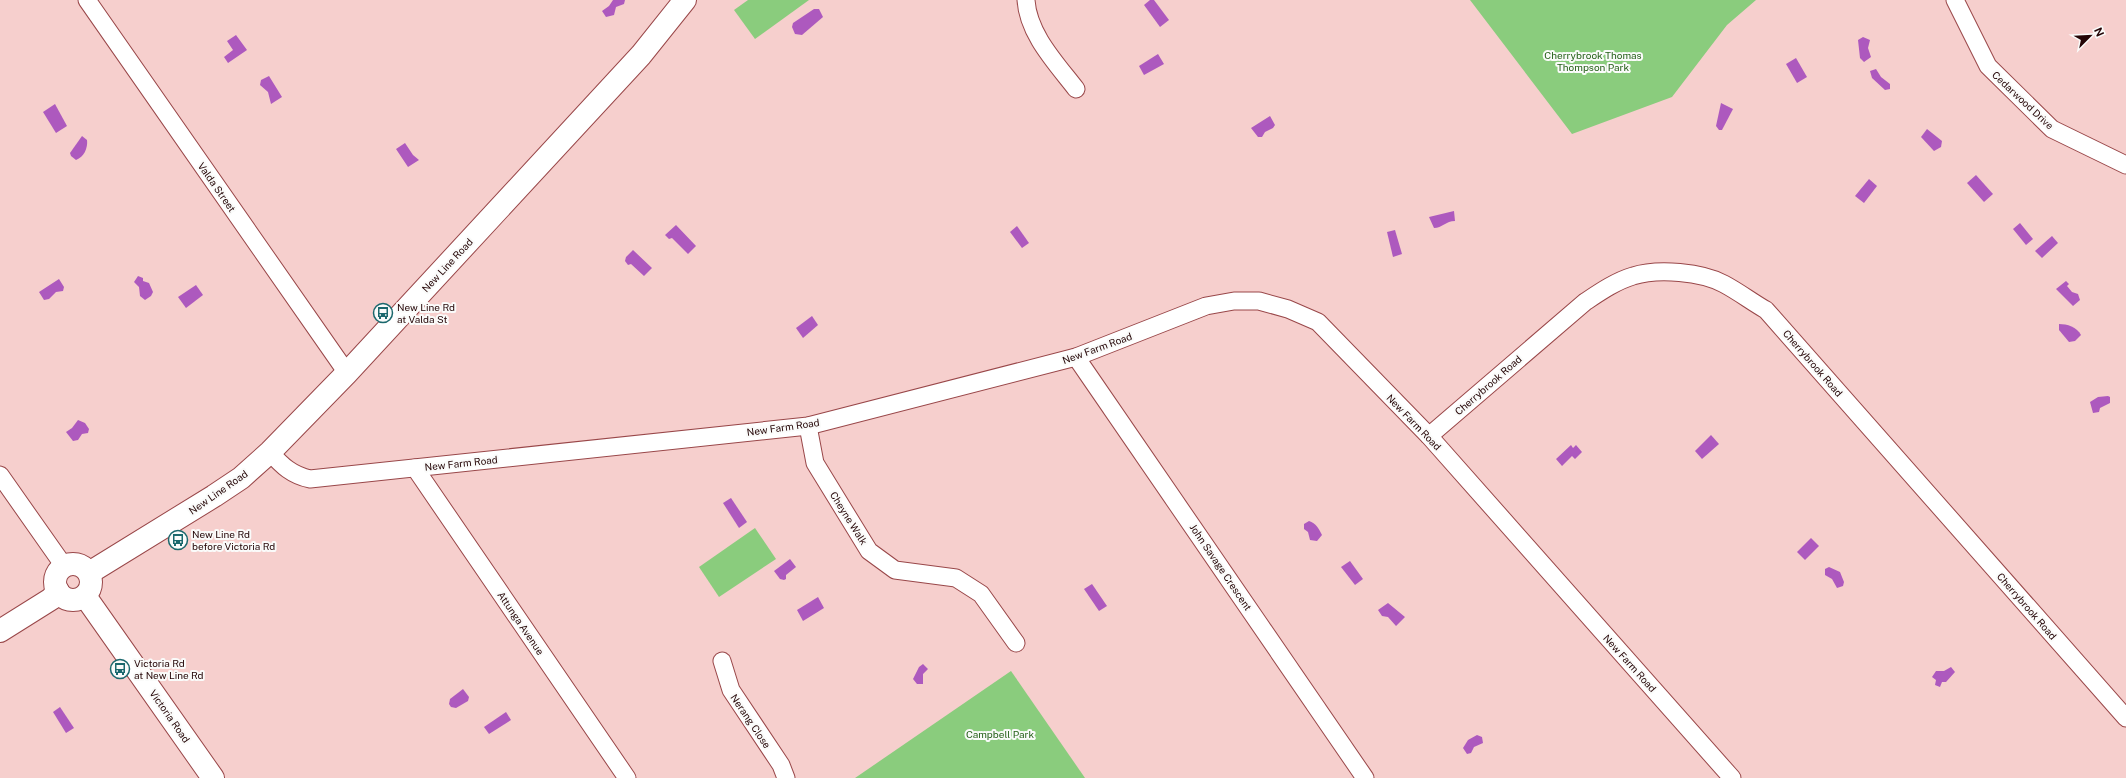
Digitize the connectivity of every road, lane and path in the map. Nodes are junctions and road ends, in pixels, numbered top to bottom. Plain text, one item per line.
1 (87, 0) edge
2 (685, 0) edge
3 (1026, 0) edge
4 (1955, 0) edge
5 (1076, 89) dead end
6 (2126, 165) edge
7 (1076, 357) junction
8 (347, 373) junction
9 (808, 426) junction
10 (1429, 436) junction
11 (270, 452) junction
12 (415, 468) junction
13 (0, 475) edge
14 (64, 566) junction
15 (89, 573) junction
16 (58, 592) junction
17 (85, 596) junction
18 (0, 631) edge
19 (1016, 643) dead end
20 (722, 661) dead end
21 (2126, 718) edge
22 (213, 778) edge
23 (627, 778) edge
24 (786, 778) edge
25 (1365, 778) edge
26 (1732, 778) edge

1 - 8 street, Valda Street
2 - 8 main road, New Line Road
3 - 5 street
4 - 6 street, Cedarwood Drive
7 - 9 street, New Farm Road
7 - 10 street, New Farm Road
7 - 25 street, John Savage Crescent
8 - 11 main road, New Line Road
9 - 12 street, New Farm Road
9 - 19 street, Cheyne Walk
10 - 21 street, Cherrybrook Road
10 - 26 street, New Farm Road
11 - 12 street, New Farm Road
11 - 15 main road, New Line Road
12 - 23 street, Attunga Avenue
13 - 14 street
14 - 15 main road
14 - 16 main road
15 - 17 main road
16 - 17 main road
16 - 18 main road
17 - 22 main road, Victoria Road
20 - 24 street, Nerang Close

